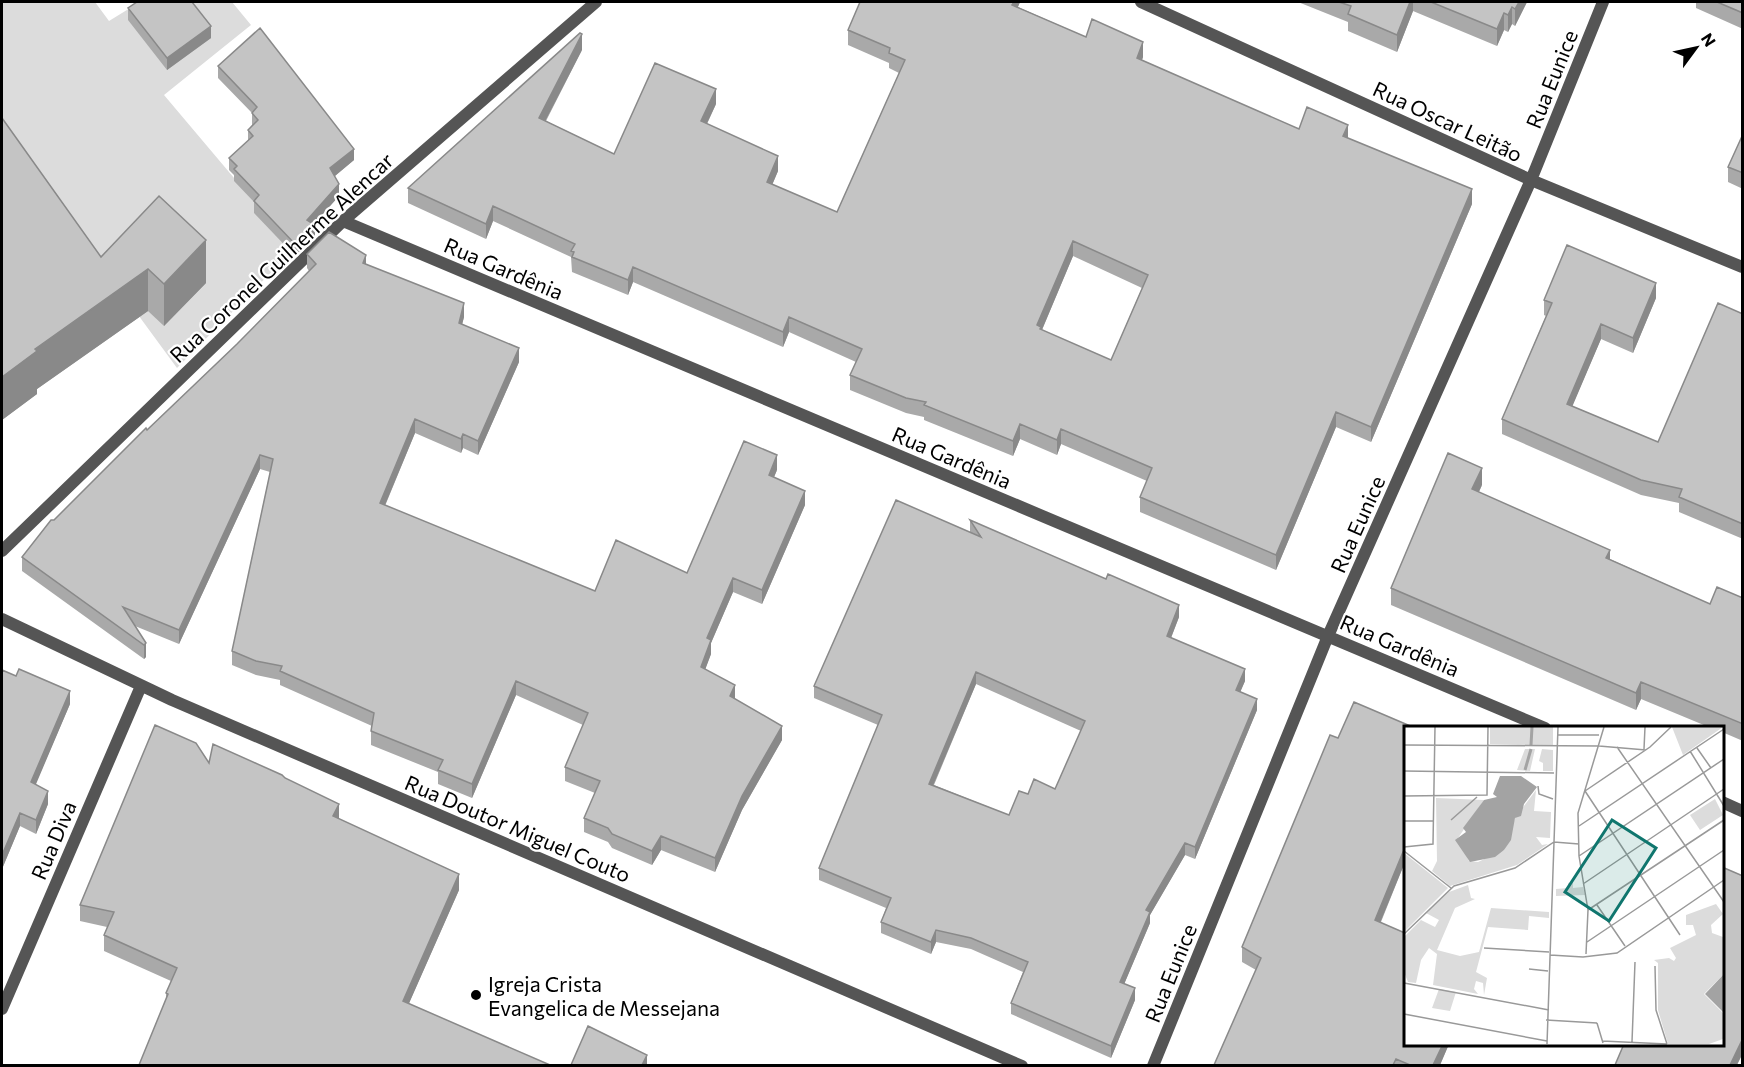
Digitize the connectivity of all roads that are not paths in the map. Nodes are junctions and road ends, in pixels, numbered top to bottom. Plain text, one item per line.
1 (596, 2) edge
2 (1141, 2) edge
3 (1603, 2) edge
4 (1531, 180) junction
5 (343, 221) junction
6 (1743, 267) edge
7 (2, 550) edge
8 (2, 619) edge
9 (1328, 636) junction
10 (141, 686) junction
11 (1540, 726) edge
12 (1723, 802) edge
13 (1743, 811) edge
14 (2, 1009) edge
15 (1022, 1065) edge
16 (1153, 1065) edge

1 - 5 street, Rua Coronel Guilherme Alencar
2 - 4 street, Rua Oscar Leitão
3 - 4 street, Rua Eunice
4 - 6 street, Rua Oscar Leitão
4 - 9 street, Rua Eunice
5 - 7 street, Rua Coronel Guilherme Alencar
5 - 9 street, Rua Gardênia
8 - 10 street, Rua Doutor Miguel Couto
9 - 11 street, Rua Gardênia
9 - 16 street, Rua Eunice
10 - 14 street, Rua Diva
10 - 15 street, Rua Doutor Miguel Couto
12 - 13 street

